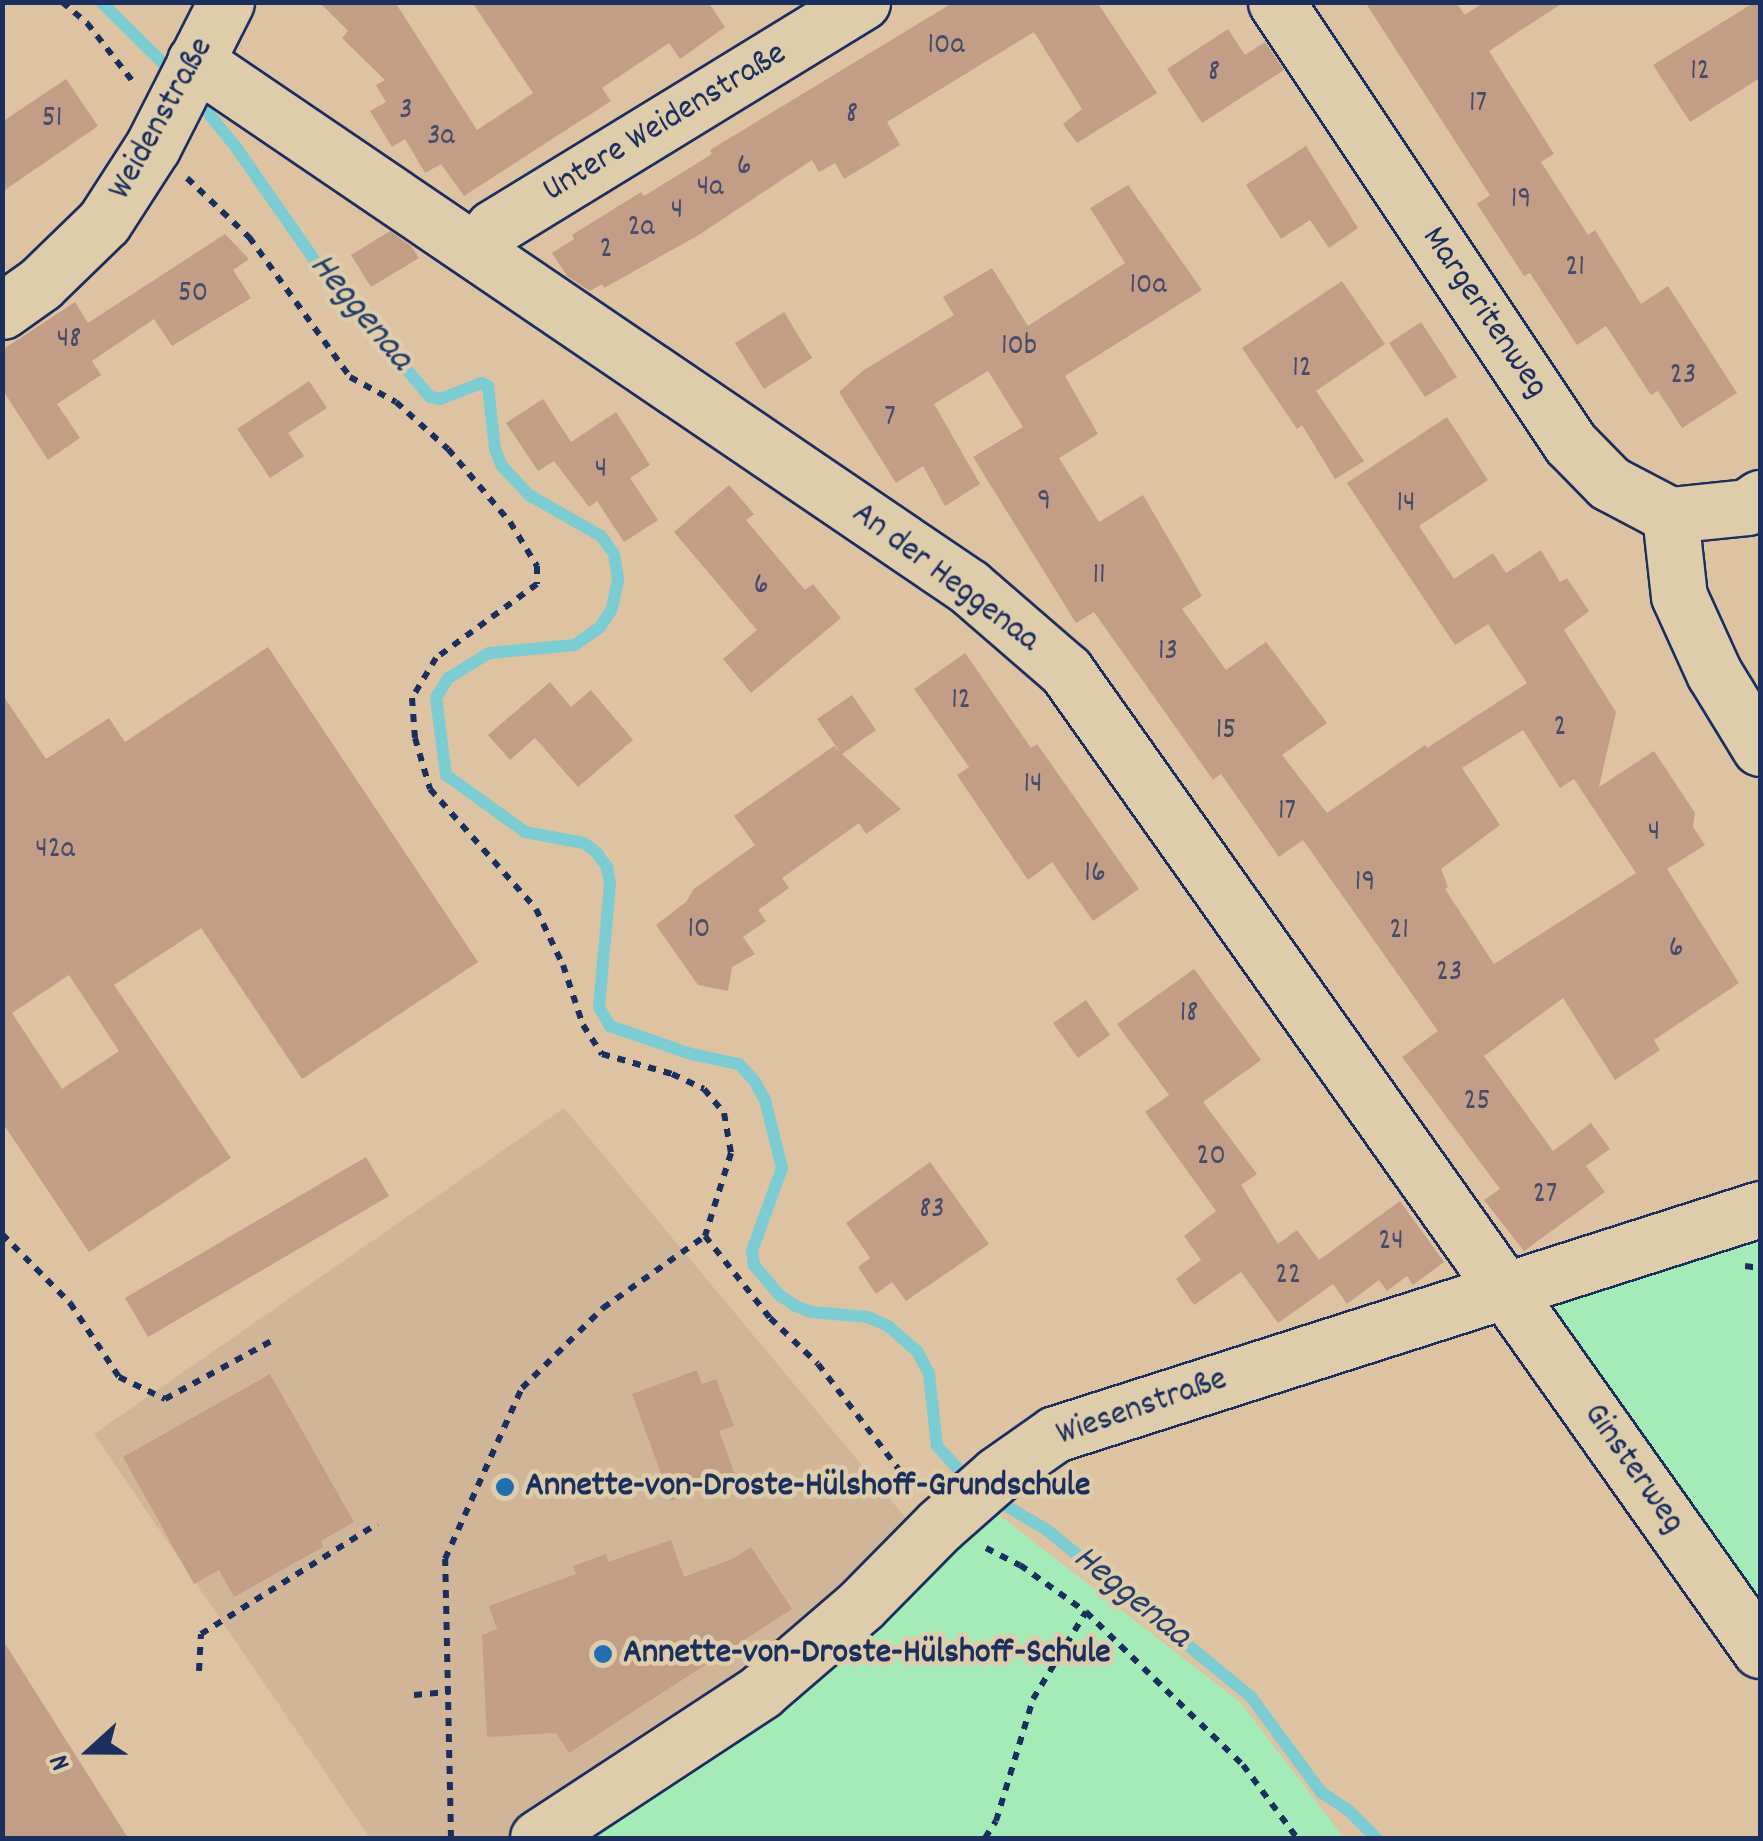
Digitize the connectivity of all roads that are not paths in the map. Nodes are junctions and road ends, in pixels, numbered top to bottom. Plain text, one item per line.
1 (226, 2) edge
2 (862, 2) edge
3 (1276, 2) edge
4 (195, 62) junction
5 (477, 252) junction
6 (2, 310) edge
7 (1760, 498) edge
8 (1670, 515) junction
9 (1760, 748) edge
10 (1760, 1209) edge
11 (1505, 1289) junction
12 (1760, 1650) edge
13 (538, 1838) edge

1 - 4 street, Weidenstraße
2 - 5 street, Untere Weidenstraße
3 - 8 street, Margeritenweg
4 - 5 street, An der Heggenaa
4 - 6 street, Weidenstraße
5 - 11 street, An der Heggenaa
7 - 8 street
8 - 9 street
10 - 11 street, Wiesenstraße
11 - 12 street, Ginsterweg
11 - 13 street, Wiesenstraße

